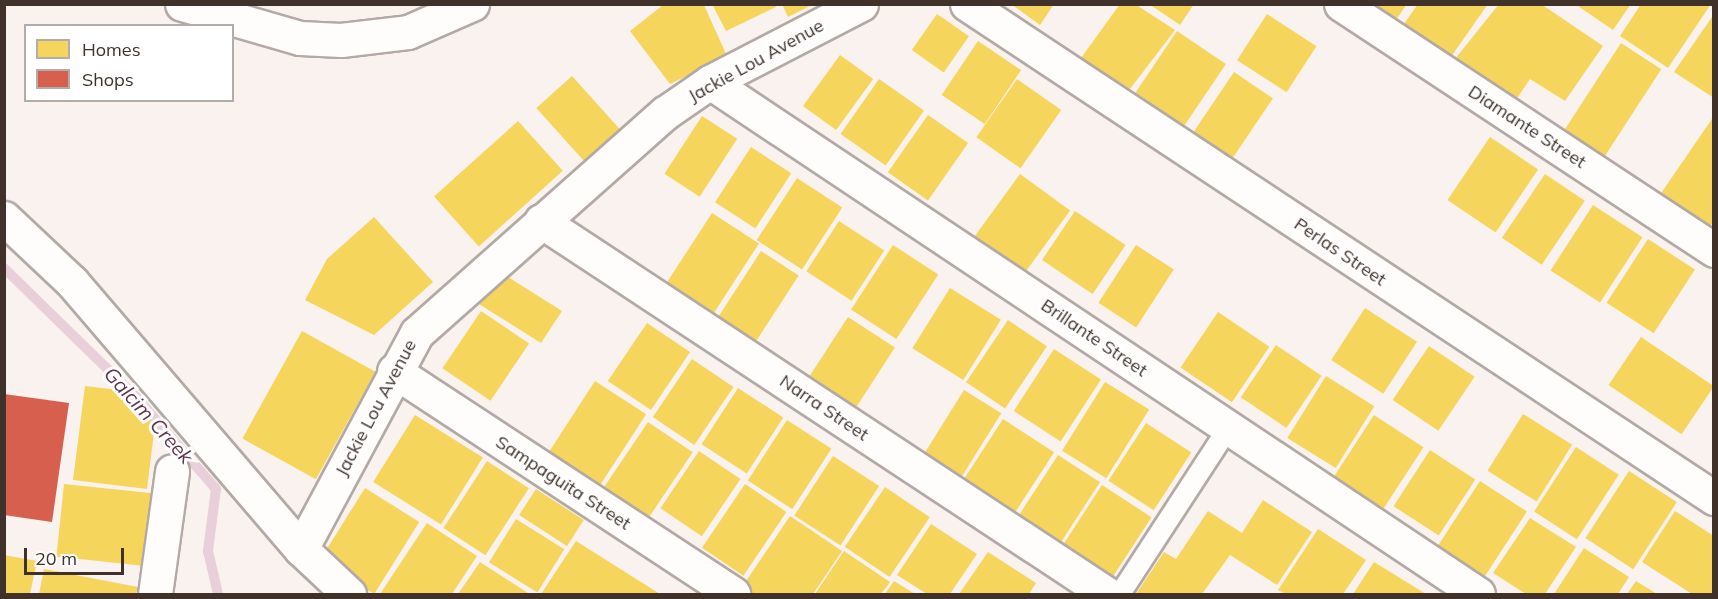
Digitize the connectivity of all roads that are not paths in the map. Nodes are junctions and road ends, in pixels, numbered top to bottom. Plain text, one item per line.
1 (182, 4) edge
2 (472, 4) edge
3 (861, 4) edge
4 (968, 4) edge
5 (1341, 4) edge
6 (710, 82) junction
7 (4, 218) edge
8 (542, 221) junction
9 (1713, 250) edge
10 (394, 371) junction
11 (1229, 427) junction
12 (172, 471) dead end
13 (1713, 498) edge
14 (301, 549) junction
15 (155, 594) edge
16 (349, 594) edge
17 (733, 594) edge
18 (1107, 594) edge
19 (1120, 594) edge
20 (1478, 594) edge

1 - 2 street
3 - 6 street, Jackie Lou Avenue
4 - 13 street, Perlas Street
5 - 9 street, Diamante Street
6 - 8 street, Jackie Lou Avenue
6 - 11 street, Brillante Street
7 - 14 street
8 - 10 street, Jackie Lou Avenue
8 - 18 street, Narra Street
10 - 14 street, Jackie Lou Avenue
10 - 17 street, Sampaguita Street
11 - 19 lane
11 - 20 street, Brillante Street
12 - 15 street
14 - 16 street

